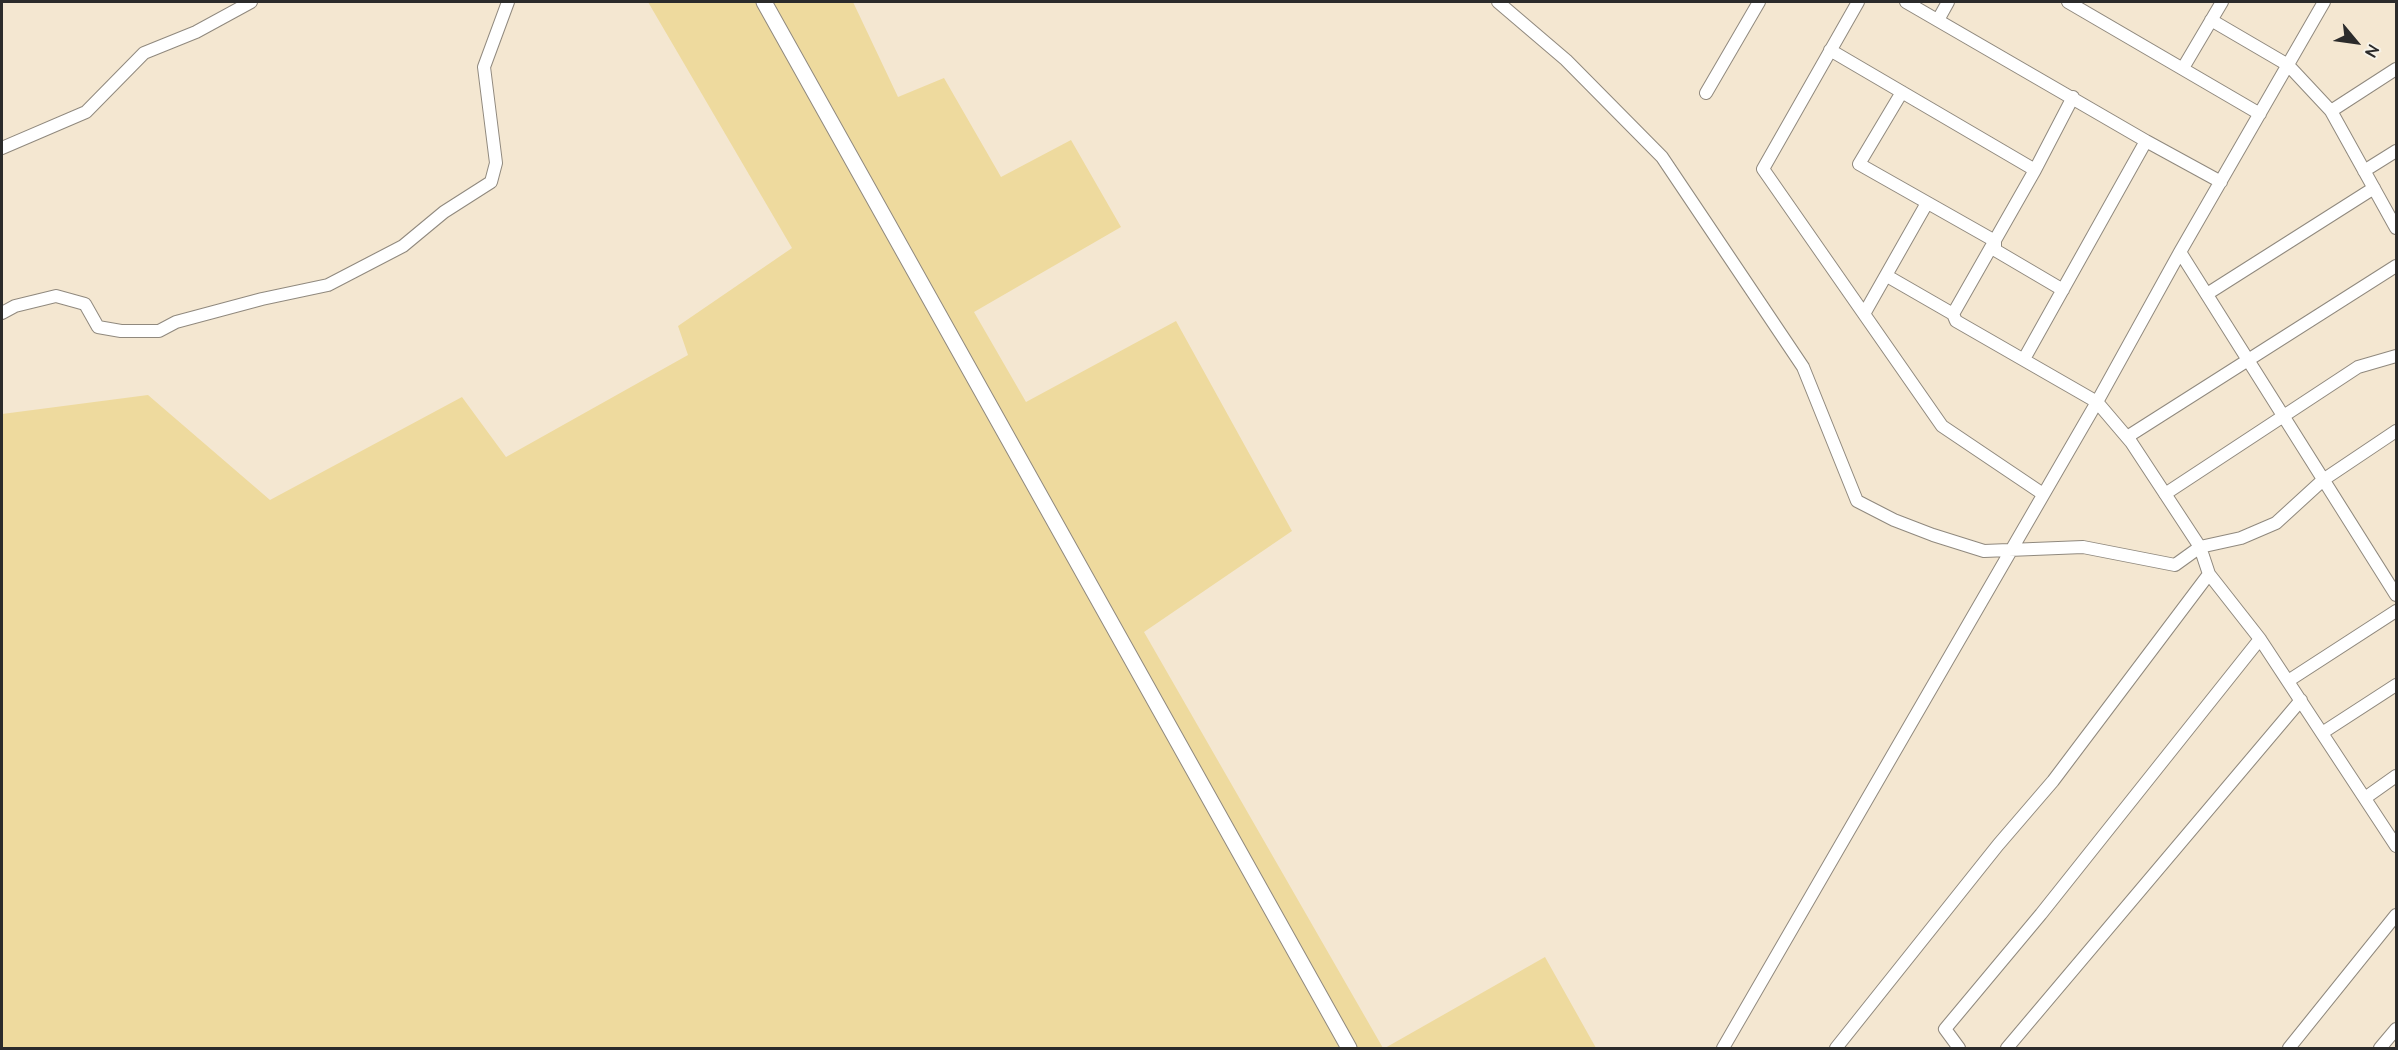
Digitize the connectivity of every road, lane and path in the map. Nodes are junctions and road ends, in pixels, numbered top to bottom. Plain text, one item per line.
1 (251, 2) edge
2 (508, 2) edge
3 (764, 2) edge
4 (1498, 2) edge
5 (1759, 2) edge
6 (1857, 2) edge
7 (1906, 2) edge
8 (1948, 2) edge
9 (2068, 2) edge
10 (2222, 2) edge
11 (2324, 2) edge
12 (1938, 20) junction
13 (2211, 20) junction
14 (1830, 50) junction
15 (2288, 64) junction
16 (2182, 68) junction
17 (2397, 69) edge
18 (1902, 92) junction
19 (1706, 93) dead end
20 (2073, 97) junction
21 (2331, 111) junction
22 (2260, 114) junction
23 (2146, 141) junction
24 (2, 148) edge
25 (2397, 151) edge
26 (2035, 170) junction
27 (2364, 171) junction
28 (2221, 182) junction
29 (2374, 188) junction
30 (1926, 203) junction
31 (2397, 228) edge
32 (1995, 241) junction
33 (2180, 252) junction
34 (2397, 266) edge
35 (1887, 276) junction
36 (2062, 290) junction
37 (2207, 294) junction
38 (2, 313) edge
39 (1864, 314) junction
40 (1953, 314) junction
41 (2397, 356) edge
42 (2024, 359) junction
43 (2248, 360) junction
44 (2097, 402) junction
45 (2284, 417) junction
46 (2397, 430) edge
47 (2127, 437) junction
48 (2323, 480) junction
49 (2043, 494) junction
50 (2165, 494) junction
51 (2200, 547) junction
52 (2011, 551) junction
53 (2209, 573) junction
54 (2397, 595) edge
55 (2397, 611) edge
56 (2260, 639) junction
57 (2288, 681) junction
58 (2397, 685) edge
59 (2301, 700) junction
60 (2322, 733) junction
61 (2397, 776) edge
62 (2365, 798) junction
63 (2397, 846) edge
64 (2397, 915) edge
65 (2397, 1029) edge
66 (1349, 1048) edge
67 (1723, 1048) edge
68 (1836, 1048) edge
69 (1959, 1048) edge
70 (2007, 1048) edge
71 (2289, 1048) edge
72 (2380, 1048) edge

1 - 24 street
2 - 38 street
3 - 66 main road
4 - 52 street
5 - 19 street
6 - 14 street
7 - 12 street
8 - 12 street
9 - 16 street
10 - 13 street
11 - 15 street
12 - 20 street
13 - 15 street
13 - 16 street
14 - 18 street
14 - 39 street
15 - 21 street
15 - 22 street
16 - 22 street
17 - 21 street
18 - 26 street
18 - 30 street
20 - 23 street
20 - 26 street
21 - 27 street
22 - 28 street
23 - 28 street
23 - 36 street
25 - 27 street
26 - 32 street
27 - 29 street
28 - 33 street
29 - 31 street
29 - 37 street
30 - 32 street
30 - 35 street
32 - 36 street
32 - 40 street
33 - 37 street
33 - 44 street
34 - 43 street
35 - 39 street
35 - 40 street
36 - 42 street
37 - 43 street
39 - 49 street
40 - 42 street
41 - 45 street
42 - 44 street
43 - 45 street
43 - 47 street
44 - 47 street
44 - 49 street
45 - 48 street
45 - 50 street
46 - 48 street
47 - 50 street
48 - 51 street
48 - 54 street
49 - 52 street
50 - 51 street
51 - 52 street
51 - 53 street
52 - 67 street
53 - 56 street
53 - 68 street
55 - 57 street
56 - 57 street
56 - 69 street
57 - 59 street
58 - 60 street
59 - 60 street
59 - 70 street
60 - 62 street
61 - 62 street
62 - 63 street
64 - 71 street
65 - 72 street

